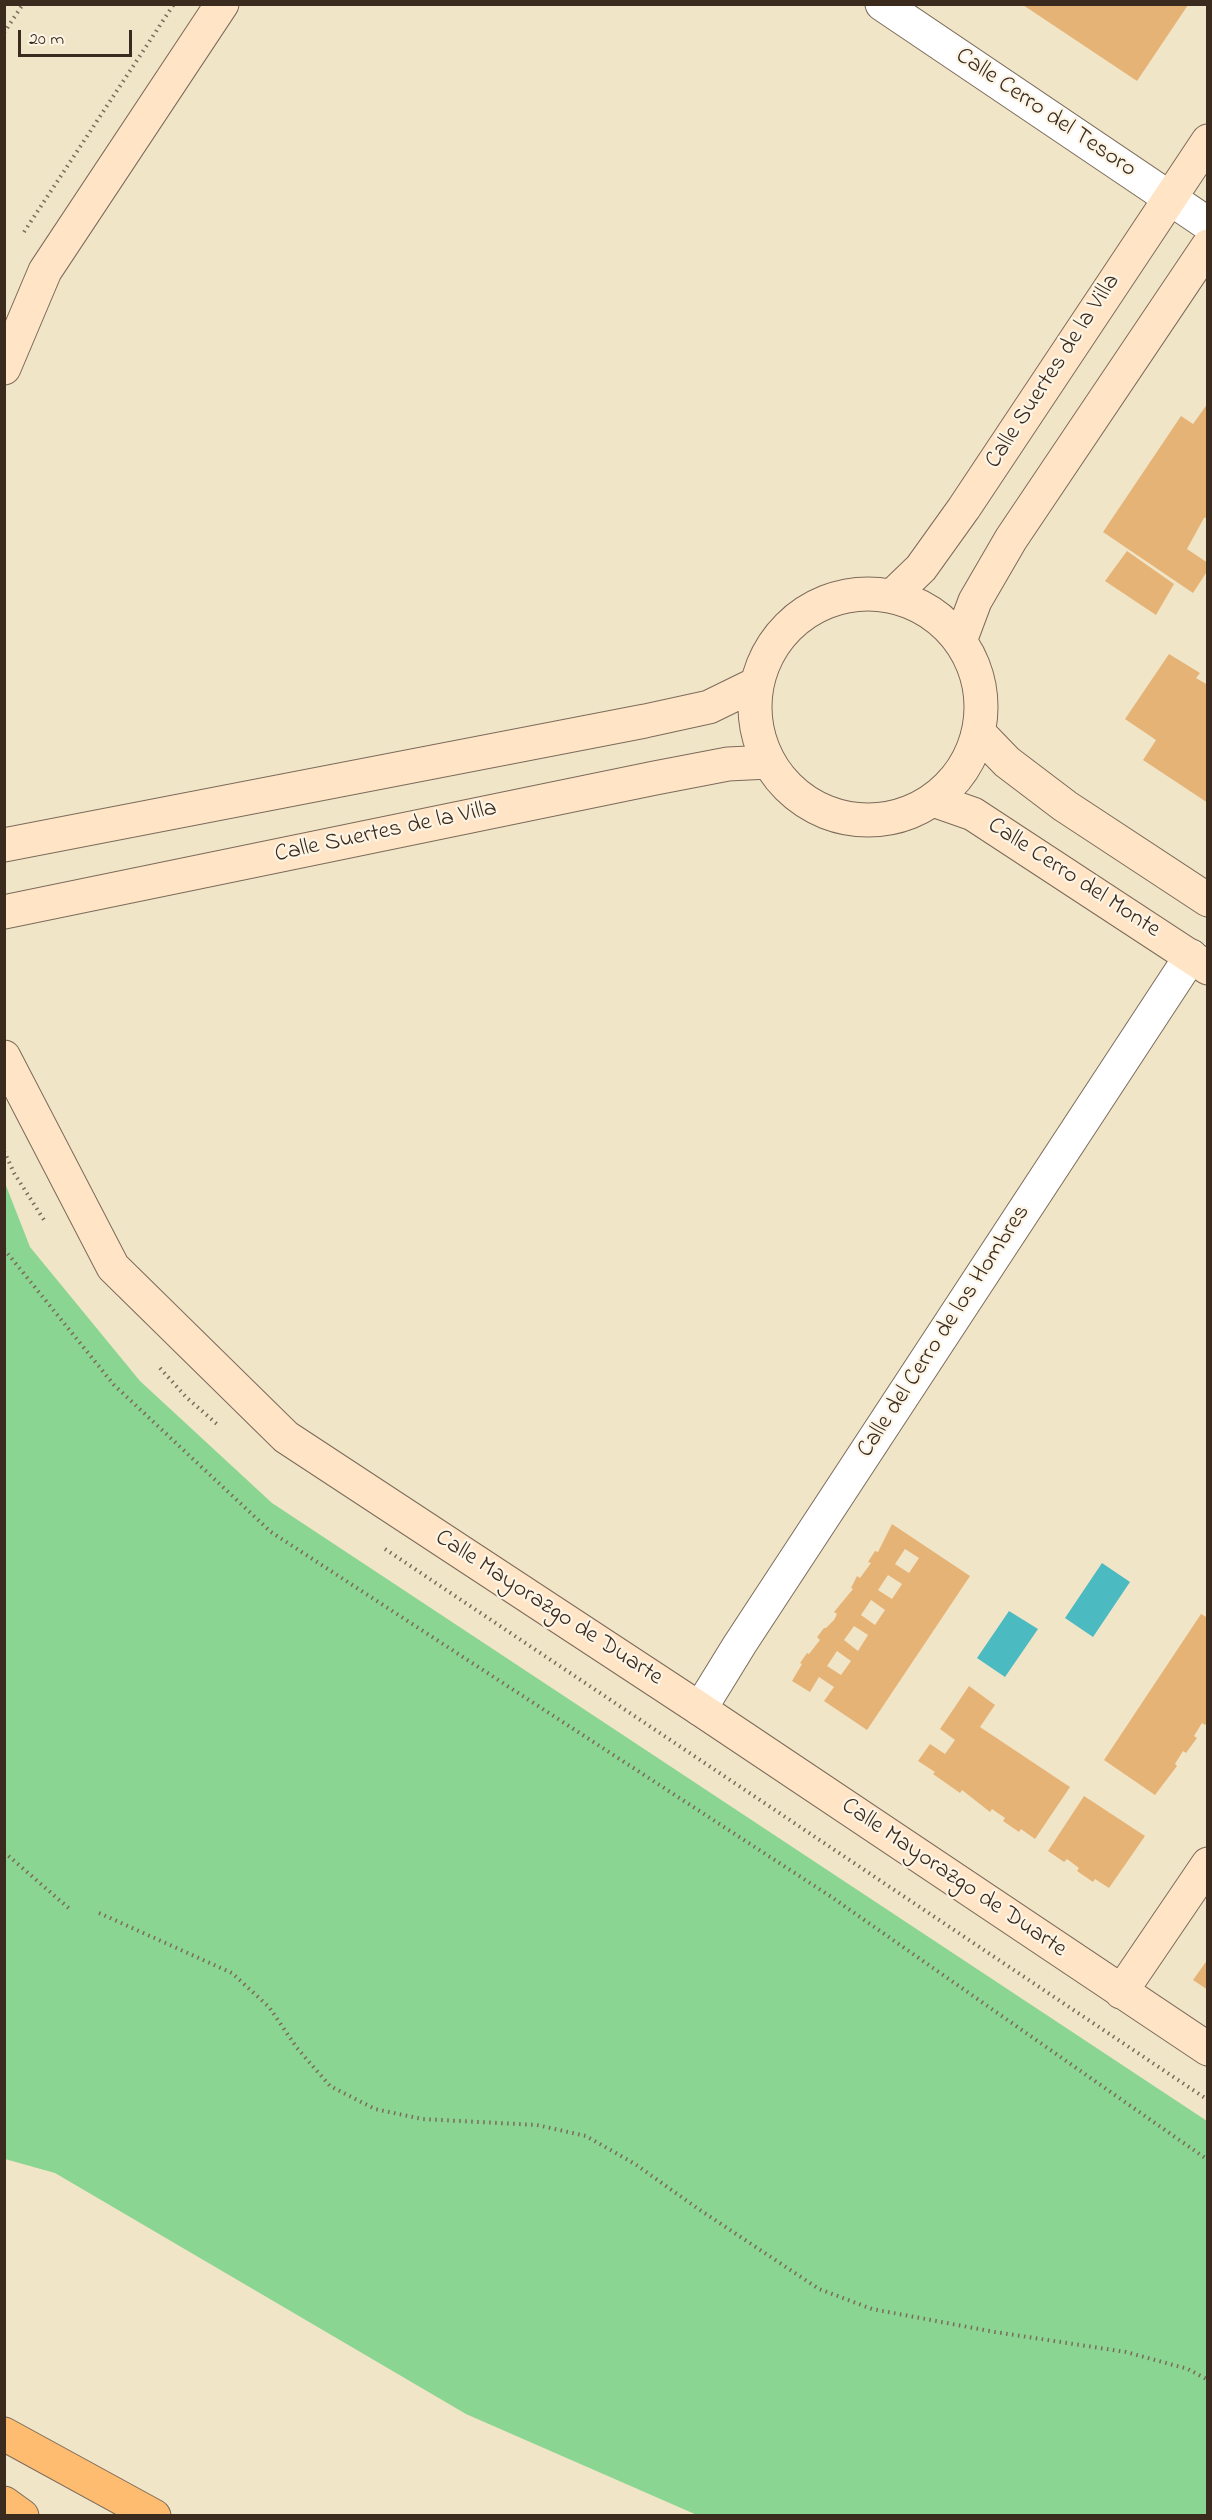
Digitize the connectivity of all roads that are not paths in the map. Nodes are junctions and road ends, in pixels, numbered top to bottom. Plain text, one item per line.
1 (222, 4) edge
2 (882, 4) edge
3 (1208, 141) edge
4 (1169, 198) junction
5 (1208, 224) edge
6 (1208, 246) edge
7 (4, 368) edge
8 (892, 596) junction
9 (960, 641) junction
10 (756, 684) junction
11 (979, 733) junction
12 (769, 762) junction
13 (933, 800) junction
14 (4, 844) edge
15 (1208, 900) edge
16 (4, 912) edge
17 (1199, 962) edge
18 (4, 1057) edge
19 (700, 1709) junction
20 (1208, 1863) edge
21 (1121, 1992) junction
22 (1208, 2049) edge
23 (4, 2434) edge
24 (4, 2503) edge
25 (22, 2516) edge
26 (154, 2516) edge

1 - 7 main road
2 - 4 street, Calle Cerro del Tesoro
3 - 4 main road, Calle Suertes de la Villa
4 - 5 street, Calle Cerro del Tesoro
4 - 8 main road, Calle Suertes de la Villa
6 - 9 main road
8 - 9 main road
8 - 10 main road
9 - 11 main road
10 - 12 main road
10 - 14 main road
11 - 13 main road
11 - 15 main road
12 - 13 main road
12 - 16 main road, Calle Suertes de la Villa
13 - 17 main road, Calle Cerro del Monte
17 - 19 street, Calle del Cerro de los Hombres
18 - 19 main road, Calle Mayorazgo de Duarte
19 - 21 main road, Calle Mayorazgo de Duarte
20 - 21 main road
21 - 22 main road, Calle Mayorazgo de Duarte
23 - 26 highway
24 - 25 highway

